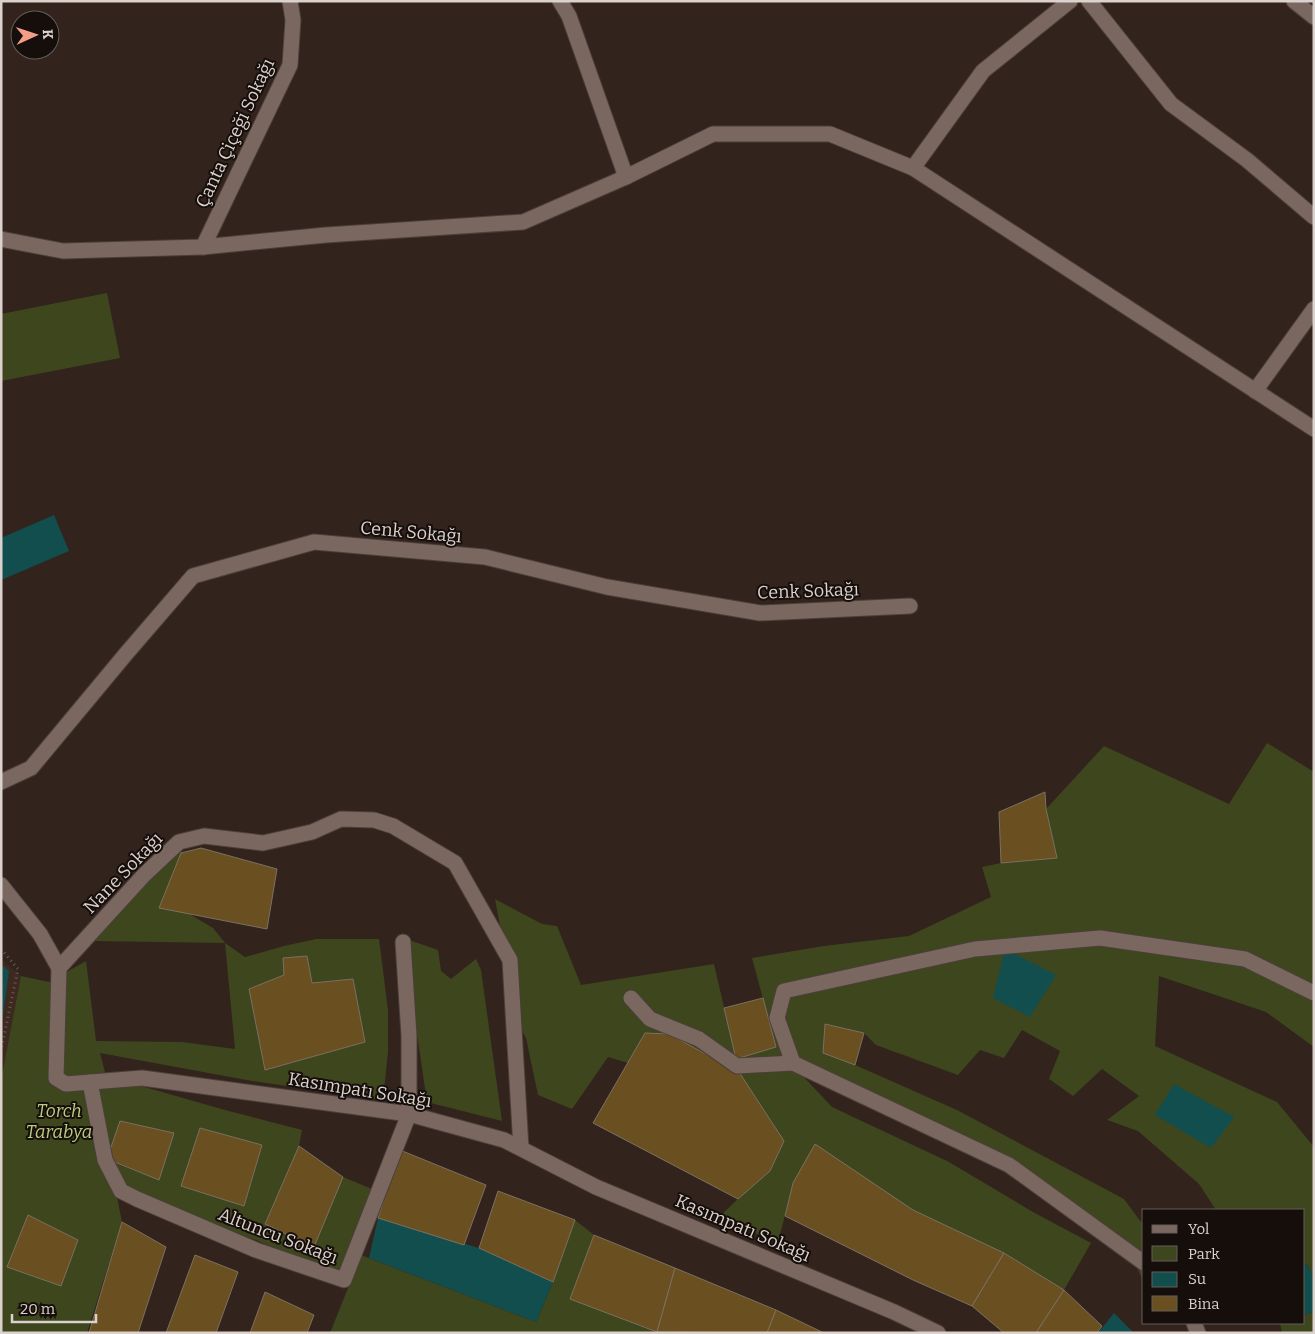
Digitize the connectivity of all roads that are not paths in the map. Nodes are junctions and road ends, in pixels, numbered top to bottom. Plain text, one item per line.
1 (290, 1) edge
2 (560, 1) edge
3 (1070, 1) edge
4 (1089, 1) edge
5 (1294, 1) edge
6 (1314, 17) edge
7 (913, 168) junction
8 (626, 177) junction
9 (1314, 217) edge
10 (1, 239) edge
11 (203, 247) junction
12 (1314, 309) edge
13 (1255, 391) junction
14 (1314, 429) edge
15 (910, 606) dead end
16 (1, 782) edge
17 (1, 885) edge
18 (403, 942) dead end
19 (59, 968) junction
20 (1314, 993) edge
21 (631, 998) dead end
22 (793, 1063) junction
23 (90, 1082) junction
24 (409, 1114) junction
25 (521, 1148) junction
26 (1142, 1262) edge
27 (938, 1333) edge

1 - 11 street, Çanta Çiçeği Sokağı
2 - 8 street
3 - 7 street
4 - 9 street
5 - 6 street
7 - 8 street
7 - 13 street
8 - 11 street
10 - 11 street
12 - 13 street
13 - 14 street
15 - 16 street, Cenk Sokağı
17 - 19 street
18 - 24 street, Altuncu Sokağı
19 - 23 street, Kasımpatı Sokağı
19 - 25 street, Nane Sokağı
20 - 22 street
21 - 22 street
22 - 26 street
23 - 24 street, Kasımpatı Sokağı
23 - 24 street, Altuncu Sokağı
24 - 25 street, Kasımpatı Sokağı
25 - 27 street, Kasımpatı Sokağı

